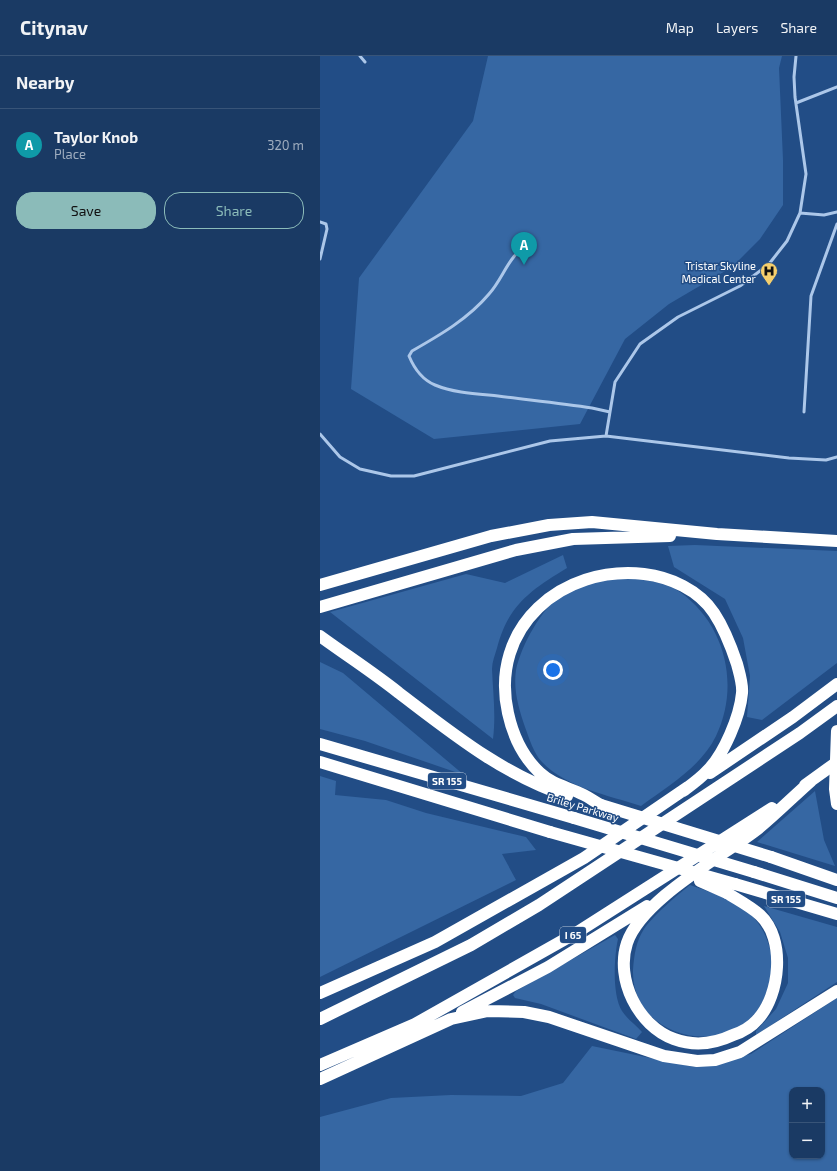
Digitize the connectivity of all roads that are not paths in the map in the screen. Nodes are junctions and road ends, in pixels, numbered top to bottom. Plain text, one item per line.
1 (360, 56) edge
2 (796, 56) edge
3 (365, 62) dead end
4 (837, 87) edge
5 (796, 103) junction
6 (837, 212) edge
7 (800, 213) junction
8 (320, 222) edge
9 (837, 224) edge
10 (531, 242) dead end
11 (320, 259) edge
12 (610, 412) junction
13 (804, 412) dead end
14 (320, 434) edge
15 (606, 436) junction
16 (837, 457) edge
17 (717, 534) junction
18 (837, 541) edge
19 (320, 585) edge
20 (320, 607) edge
21 (320, 636) edge
22 (837, 684) edge
23 (837, 706) edge
24 (837, 731) edge
25 (320, 744) edge
26 (320, 762) edge
27 (837, 762) edge
28 (811, 781) junction
29 (682, 791) junction
30 (837, 804) edge
31 (601, 805) junction
32 (837, 880) edge
33 (677, 887) junction
34 (731, 888) junction
35 (837, 898) edge
36 (837, 914) edge
37 (837, 991) edge
38 (320, 994) edge
39 (320, 1019) edge
40 (443, 1022) junction
41 (320, 1065) edge
42 (320, 1079) edge

1 - 3 lane
2 - 5 lane
4 - 5 lane
5 - 7 lane
6 - 7 lane
7 - 12 lane
8 - 11 lane
9 - 13 lane
10 - 12 lane
12 - 15 lane
14 - 15 lane
15 - 16 lane
17 - 18 highway
17 - 19 highway
17 - 20 highway
21 - 31 highway
22 - 29 highway
23 - 39 highway
24 - 30 highway, bridge
25 - 35 highway, Briley Parkway / SR 155, bridge
26 - 34 highway, SR 155, bridge
27 - 28 highway, I 65
28 - 33 highway
28 - 41 highway, I 65
29 - 31 highway
29 - 38 highway
31 - 32 highway, bridge
33 - 34 highway
33 - 40 highway
34 - 36 highway, SR 155
37 - 40 highway
40 - 42 highway

